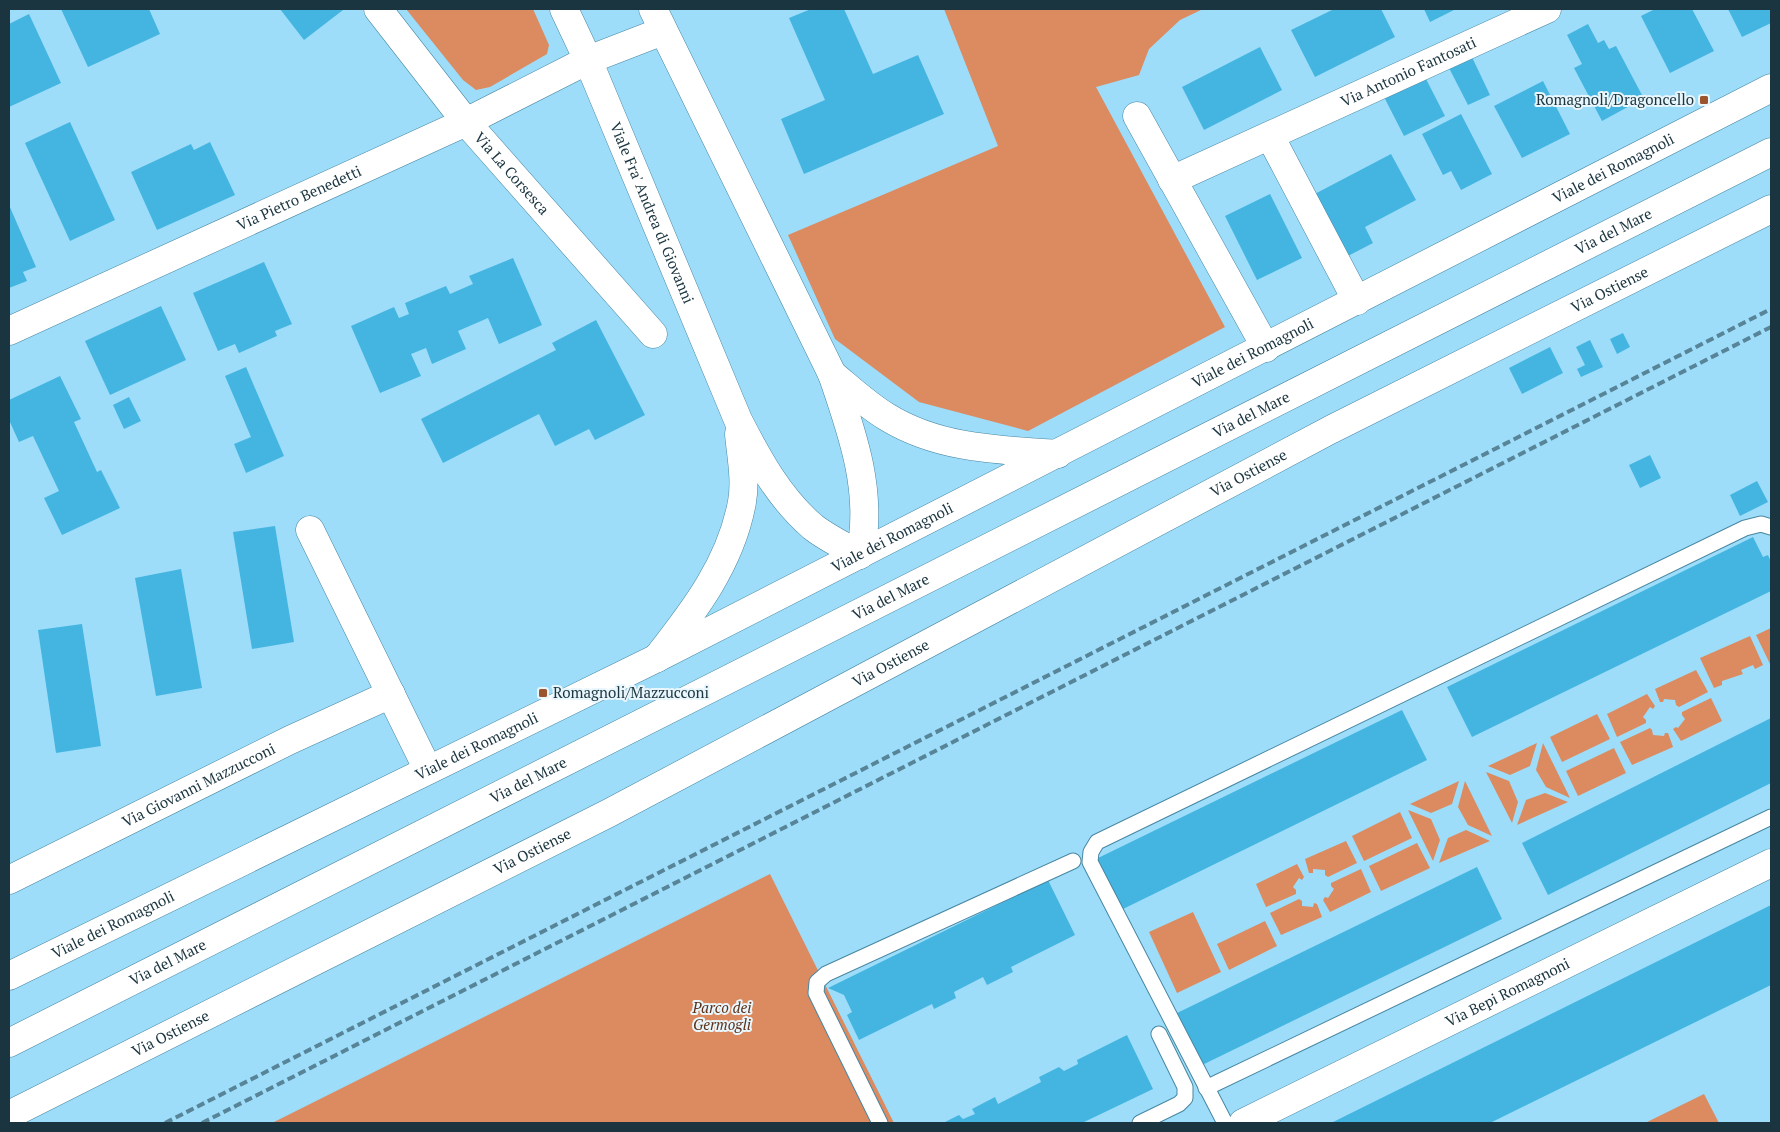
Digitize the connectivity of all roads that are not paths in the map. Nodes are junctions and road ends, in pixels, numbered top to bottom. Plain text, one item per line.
1 (378, 9) edge
2 (564, 9) edge
3 (1547, 9) edge
4 (658, 20) edge
5 (588, 60) junction
6 (1771, 88) edge
7 (1137, 116) dead end
8 (466, 122) junction
9 (1270, 136) junction
10 (1771, 152) edge
11 (1172, 180) junction
12 (1771, 209) edge
13 (1357, 300) junction
14 (9, 331) edge
15 (653, 334) dead end
16 (1266, 348) junction
17 (832, 374) junction
18 (738, 420) junction
19 (1058, 454) junction
20 (1771, 527) edge
21 (310, 530) dead end
22 (860, 554) junction
23 (657, 658) junction
24 (391, 694) junction
25 (428, 770) junction
26 (1771, 817) edge
27 (1073, 861) dead end
28 (1771, 862) edge
29 (9, 880) edge
30 (9, 976) edge
31 (1159, 1034) dead end
32 (9, 1043) edge
33 (1206, 1088) junction
34 (9, 1115) edge
35 (880, 1123) edge
36 (1140, 1123) edge
37 (1224, 1123) edge
38 (1243, 1123) edge

1 - 8 main road, Via La Corsesca
2 - 5 main road, Viale Fra' Andrea di Giovanni
3 - 9 main road, Via Antonio Fantosati
4 - 5 main road, Via Pietro Benedetti
4 - 17 main road
5 - 8 main road, Via Pietro Benedetti
5 - 18 main road, Viale Fra' Andrea di Giovanni
6 - 13 main road, Viale dei Romagnoli
7 - 11 main road
8 - 14 main road, Via Pietro Benedetti
8 - 15 main road, Via La Corsesca
9 - 11 main road, Via Antonio Fantosati
9 - 13 main road
10 - 32 main road, Via del Mare
11 - 16 main road
12 - 34 main road, Via Ostiense
13 - 16 main road, Viale dei Romagnoli
16 - 19 main road, Viale dei Romagnoli
17 - 19 main road
17 - 22 main road
18 - 22 main road, Viale Fra' Andrea di Giovanni
18 - 23 main road, Viale Fra' Andrea di Giovanni
19 - 22 main road, Viale dei Romagnoli
20 - 33 lane
21 - 24 main road
22 - 23 main road, Viale dei Romagnoli
23 - 25 main road, Viale dei Romagnoli
24 - 25 main road
24 - 29 main road, Via Giovanni Mazzucconi
25 - 30 main road, Viale dei Romagnoli
26 - 33 lane
27 - 35 lane
28 - 38 main road, Via Bepi Romagnoni
31 - 36 lane
33 - 37 lane

